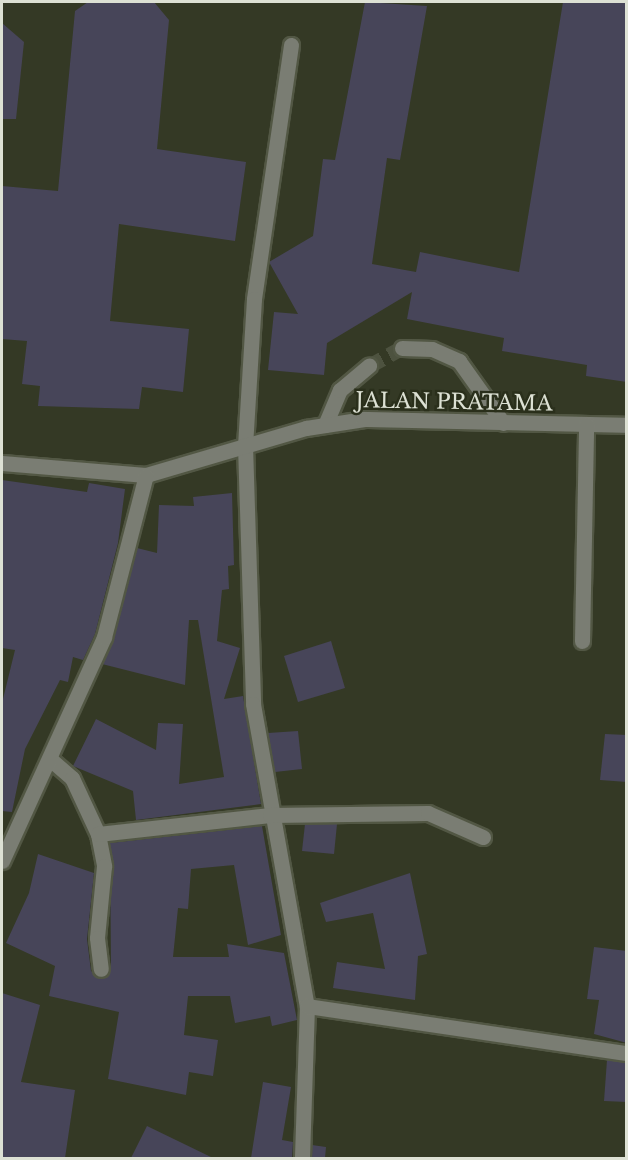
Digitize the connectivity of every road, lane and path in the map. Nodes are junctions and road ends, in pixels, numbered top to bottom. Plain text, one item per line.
1 (291, 45) dead end
2 (402, 348) tunnel mouth
3 (369, 366) tunnel mouth
4 (503, 423) junction
5 (586, 424) junction
6 (325, 425) junction
7 (627, 425) edge
8 (245, 446) junction
9 (2, 463) edge
10 (146, 475) junction
11 (582, 641) dead end
12 (50, 759) junction
13 (270, 815) junction
14 (98, 834) junction
15 (483, 837) dead end
16 (2, 861) edge
17 (101, 969) dead end
18 (307, 1006) junction
19 (627, 1053) edge
20 (302, 1158) edge

1 - 8 street
2 - 4 street
3 - 6 street
4 - 5 street, JALAN PRATAMA
4 - 6 street, JALAN PRATAMA
5 - 7 street, JALAN PRATAMA
5 - 11 street
6 - 8 street, JALAN PRATAMA
8 - 10 street, JALAN PRATAMA
8 - 13 street
9 - 10 street, JALAN PRATAMA
10 - 12 street
12 - 14 street
12 - 16 street
13 - 14 street
13 - 15 street
13 - 18 street
14 - 17 street
18 - 19 street
18 - 20 street

